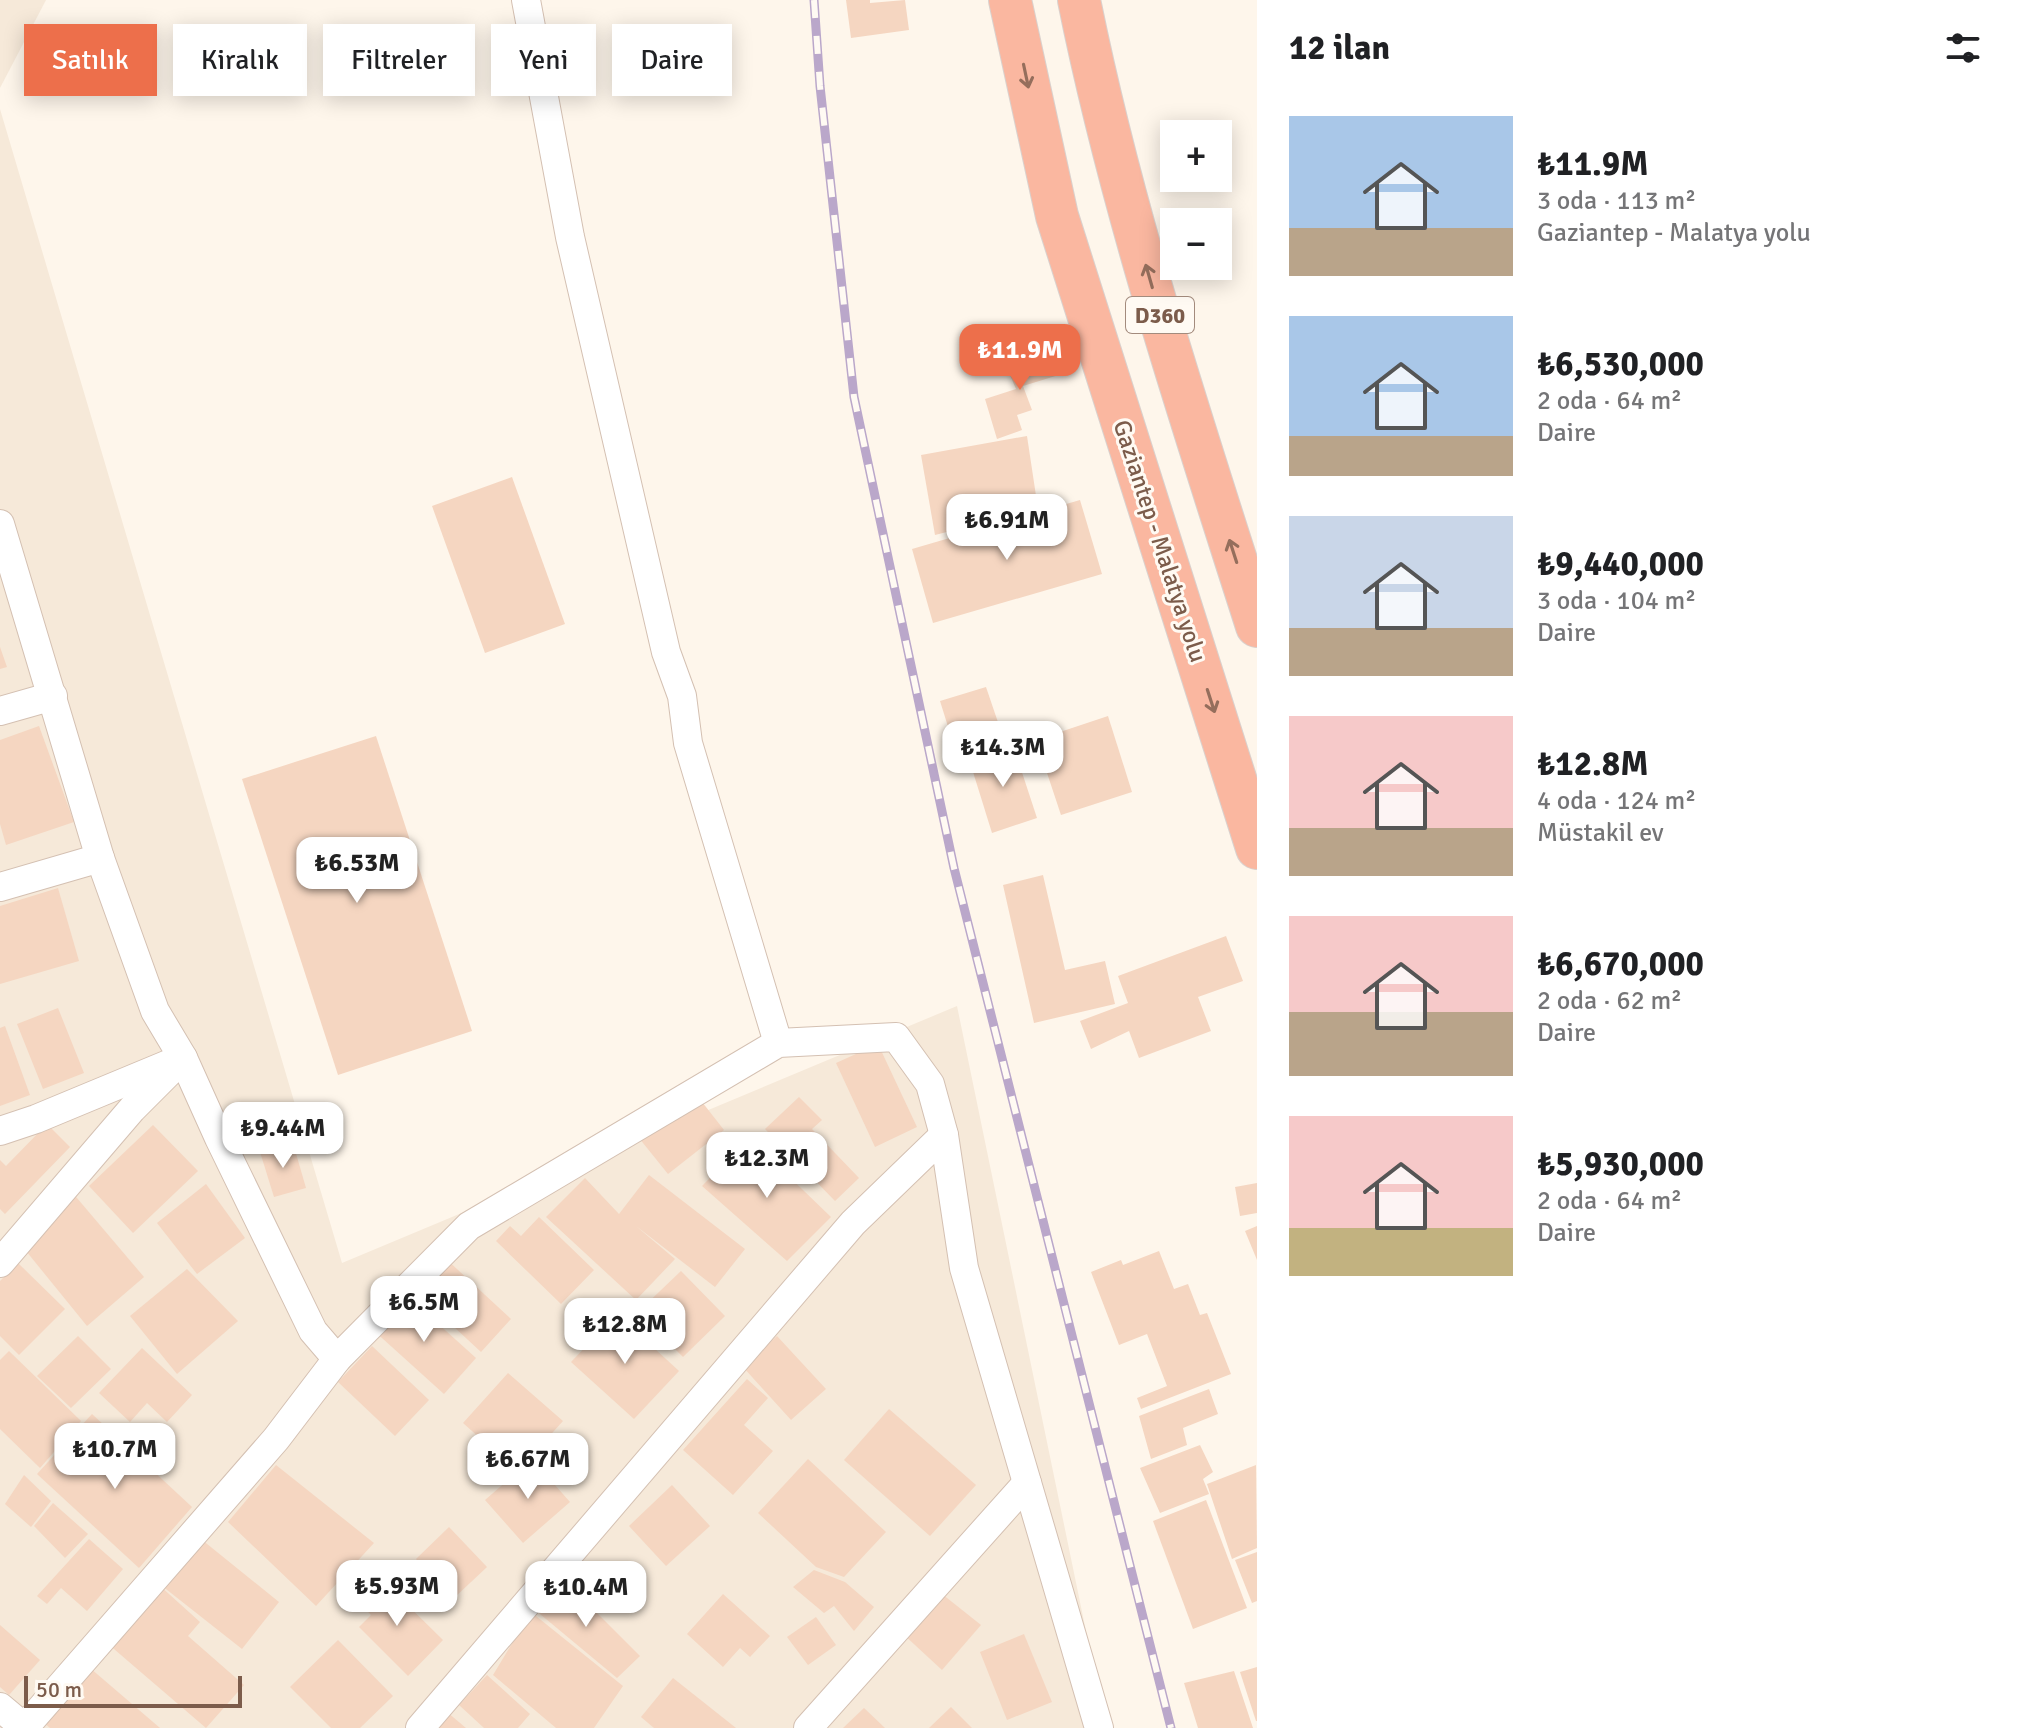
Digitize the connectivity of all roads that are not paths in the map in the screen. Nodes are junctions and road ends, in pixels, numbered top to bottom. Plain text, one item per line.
1 (526, 0) edge
2 (1010, 0) edge
3 (1079, 0) edge
4 (0, 524) edge
5 (1257, 626) edge
6 (53, 696) junction
7 (0, 711) edge
8 (1257, 848) edge
9 (100, 858) junction
10 (0, 887) edge
11 (778, 1043) junction
12 (183, 1058) junction
13 (0, 1131) edge
14 (944, 1135) junction
15 (0, 1263) edge
16 (337, 1359) junction
17 (1027, 1483) junction
18 (0, 1707) edge
19 (25, 1728) edge
20 (420, 1728) edge
21 (808, 1728) edge
22 (1099, 1728) edge

1 - 11 street
2 -> 8 highway, Gaziantep - Malatya yolu / D360
5 -> 3 highway, D360
4 - 6 street
6 - 7 street
6 - 9 street
9 - 10 street
9 - 12 street
11 - 14 street
11 - 16 street
12 - 13 street
12 - 15 street
12 - 16 street
14 - 17 street
14 - 20 street
16 - 19 street
17 - 21 street
17 - 22 street
18 - 19 street

